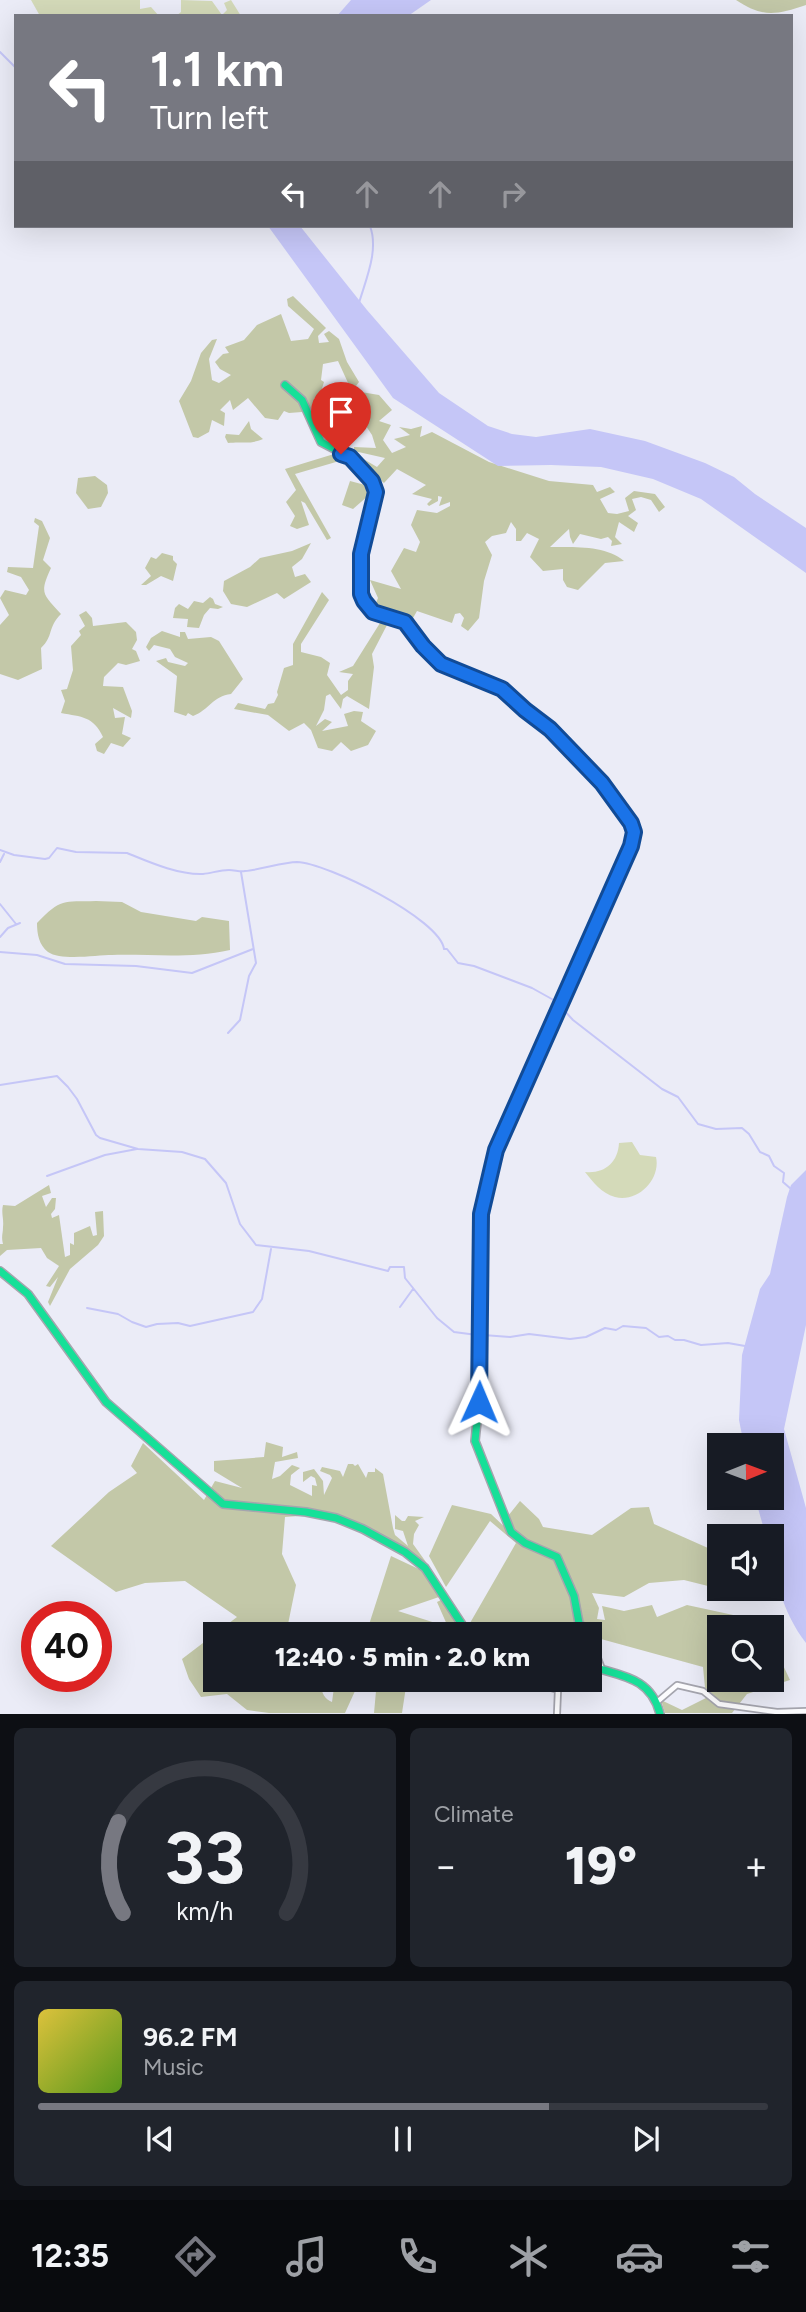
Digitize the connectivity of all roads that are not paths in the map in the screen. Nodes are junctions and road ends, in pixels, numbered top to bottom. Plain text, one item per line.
1 (285, 385) dead end
2 (0, 1271) edge
3 (460, 1622) edge
4 (579, 1622) edge
5 (602, 1670) edge
6 (558, 1692) edge
7 (657, 1702) junction
8 (806, 1712) edge
9 (557, 1713) edge
10 (660, 1713) edge

1 - 4 street
2 - 3 street
5 - 7 street
6 - 9 street
7 - 8 street
7 - 10 street

